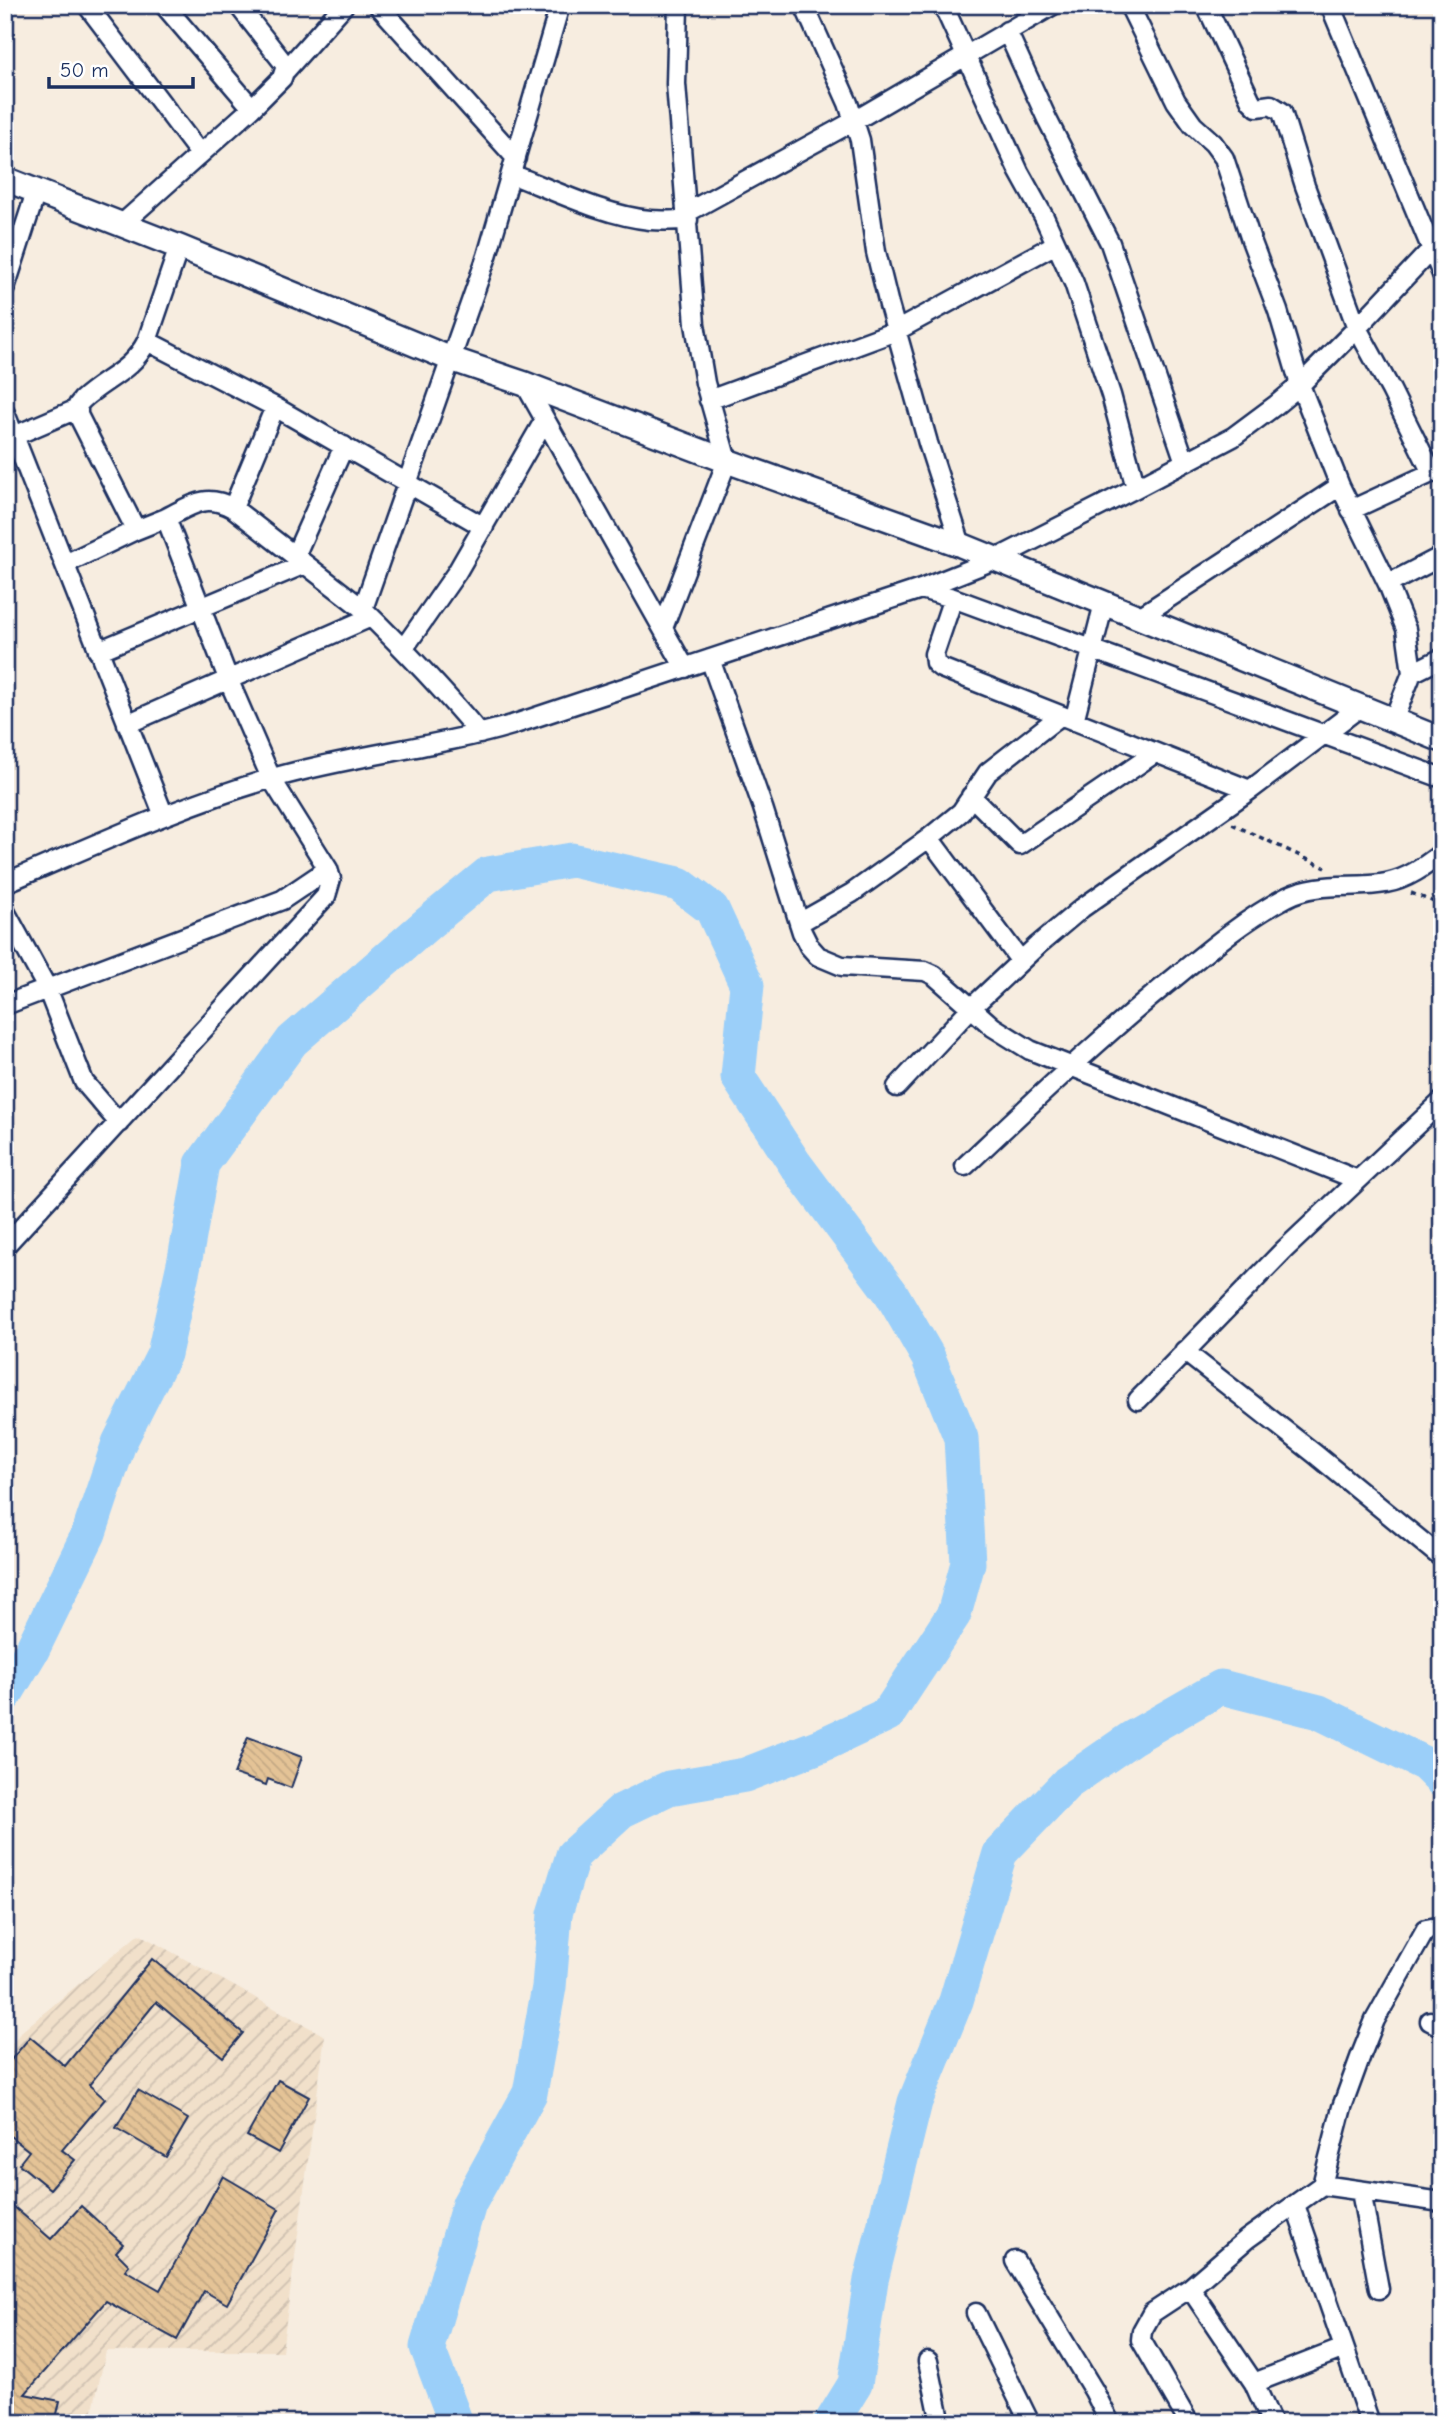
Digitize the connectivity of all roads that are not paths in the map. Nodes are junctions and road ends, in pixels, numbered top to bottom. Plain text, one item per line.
1 (87, 5) edge
2 (164, 5) edge
3 (238, 5) edge
4 (344, 5) edge
5 (378, 5) edge
6 (561, 5) edge
7 (678, 5) edge
8 (804, 5) edge
9 (943, 5) edge
10 (1053, 5) edge
11 (1129, 5) edge
12 (1206, 5) edge
13 (1330, 5) edge
14 (1007, 31) junction
15 (966, 56) junction
16 (286, 69) junction
17 (252, 108) junction
18 (854, 121) junction
19 (200, 154) junction
20 (514, 166) junction
21 (5, 180) edge
22 (36, 192) junction
23 (688, 216) junction
24 (121, 225) junction
25 (1436, 243) edge
26 (1056, 244) junction
27 (179, 247) junction
28 (1442, 274) edge
29 (5, 288) edge
30 (1357, 328) junction
31 (896, 331) junction
32 (147, 341) junction
33 (451, 359) junction
34 (525, 384) junction
35 (1300, 385) junction
36 (709, 400) junction
37 (275, 407) junction
38 (77, 409) junction
39 (5, 413) edge
40 (544, 421) junction
41 (15, 436) junction
42 (344, 446) junction
43 (727, 461) junction
44 (1185, 462) junction
45 (1437, 471) edge
46 (408, 482) junction
47 (1340, 486) junction
48 (1136, 488) junction
49 (233, 508) junction
50 (1351, 510) junction
51 (166, 517) junction
52 (484, 527) junction
53 (136, 530) junction
54 (961, 545) junction
55 (1442, 556) edge
56 (300, 560) junction
57 (994, 560) junction
58 (65, 564) junction
59 (1388, 584) junction
60 (921, 589) junction
61 (953, 598) junction
62 (1104, 603) junction
63 (201, 608) junction
64 (367, 613) junction
65 (1138, 618) junction
66 (663, 628) junction
67 (404, 648) junction
68 (1093, 650) junction
69 (98, 651) junction
70 (1442, 658) edge
71 (710, 659) junction
72 (685, 667) junction
73 (1412, 673) junction
74 (229, 681) junction
75 (1360, 707) junction
76 (1068, 718) junction
77 (1393, 721) junction
78 (127, 724) junction
79 (480, 734) junction
80 (1322, 735) junction
81 (1442, 740) edge
82 (1155, 753) junction
83 (271, 778) junction
84 (1442, 778) edge
85 (1250, 790) junction
86 (971, 796) junction
87 (164, 816) junction
88 (929, 838) junction
89 (1442, 853) edge
90 (328, 869) junction
91 (5, 883) edge
92 (5, 911) edge
93 (799, 923) junction
94 (1020, 960) junction
95 (47, 988) junction
96 (5, 1004) edge
97 (971, 1008) junction
98 (1071, 1065) junction
99 (897, 1087) dead end
100 (1442, 1101) edge
101 (119, 1124) junction
102 (965, 1166) dead end
103 (1358, 1180) junction
104 (5, 1246) edge
105 (1184, 1351) junction
106 (1138, 1399) dead end
107 (1442, 1558) edge
108 (1442, 1928) edge
109 (1322, 2185) junction
110 (1361, 2191) junction
111 (1442, 2202) edge
112 (1295, 2205) junction
113 (1015, 2261) dead end
114 (1190, 2288) junction
115 (1379, 2289) dead end
116 (976, 2313) dead end
117 (1344, 2348) junction
118 (928, 2361) dead end
119 (1254, 2383) junction
120 (941, 2423) edge
121 (1030, 2423) edge
122 (1111, 2423) edge
123 (1189, 2423) edge
124 (1272, 2423) edge
125 (1370, 2423) edge

1 - 19 street
2 - 17 street
3 - 16 street
4 - 16 street
5 - 20 street
6 - 20 street
7 - 23 street
8 - 18 street
9 - 15 street
10 - 14 street
11 - 35 street
12 - 30 street
13 - 25 street
14 - 15 street
14 - 44 street
15 - 18 street
15 - 26 street
16 - 17 street
17 - 19 street
18 - 23 street
18 - 31 street
19 - 24 street
20 - 23 street
20 - 33 street
21 - 22 street
22 - 24 street
22 - 29 street
23 - 36 street
24 - 27 street
25 - 28 street
25 - 30 street
26 - 31 street
26 - 48 street
27 - 32 street
27 - 33 street
30 - 35 street
30 - 45 street
31 - 36 street
31 - 54 street
32 - 37 street
32 - 38 street
33 - 34 street
33 - 46 street
34 - 40 street
34 - 43 street
35 - 44 street
35 - 47 street
36 - 43 street
37 - 42 street
37 - 49 street
38 - 41 street
38 - 53 street
39 - 41 street
40 - 52 street
40 - 66 street
41 - 58 street
42 - 46 street
42 - 56 street
43 - 54 street
43 - 66 street
44 - 48 street
45 - 50 street
46 - 52 street
46 - 64 street
47 - 50 street
47 - 65 street
48 - 57 street
49 - 51 street
49 - 56 street
50 - 59 street
51 - 53 street
51 - 63 street
52 - 67 street
53 - 58 street
54 - 57 street
55 - 59 street
56 - 63 street
56 - 64 street
57 - 60 street
57 - 62 street
58 - 69 street
59 - 73 street
60 - 61 street
60 - 71 street
61 - 68 street
61 - 76 street
62 - 65 street
62 - 68 street
63 - 69 street
63 - 74 street
64 - 67 street
64 - 74 street
65 - 75 street
66 - 72 street
67 - 79 street
68 - 76 street
68 - 80 street
69 - 78 street
70 - 73 street
71 - 72 street
71 - 93 street
72 - 79 street
73 - 77 street
74 - 78 street
74 - 83 street
75 - 77 street
75 - 80 street
76 - 82 street
76 - 86 street
77 - 81 street
78 - 87 street
79 - 83 street
80 - 84 street
80 - 85 street
82 - 85 street
82 - 86 street
83 - 87 street
83 - 90 street
85 - 94 street
86 - 88 street
87 - 91 street
88 - 93 street
88 - 94 street
89 - 98 street
90 - 95 street
90 - 101 street
92 - 95 street
93 - 97 street
94 - 97 street
95 - 96 street
95 - 101 street
97 - 98 street
97 - 99 street
98 - 102 street
98 - 103 street
100 - 103 street
101 - 104 street
103 - 105 street
105 - 106 street
105 - 107 street
108 - 109 street
109 - 110 street
109 - 112 street
110 - 111 street
110 - 115 street
112 - 114 street
112 - 117 street
113 - 122 street
114 - 119 street
114 - 123 street
116 - 121 street
117 - 119 street
117 - 125 street
118 - 120 street
119 - 124 street

